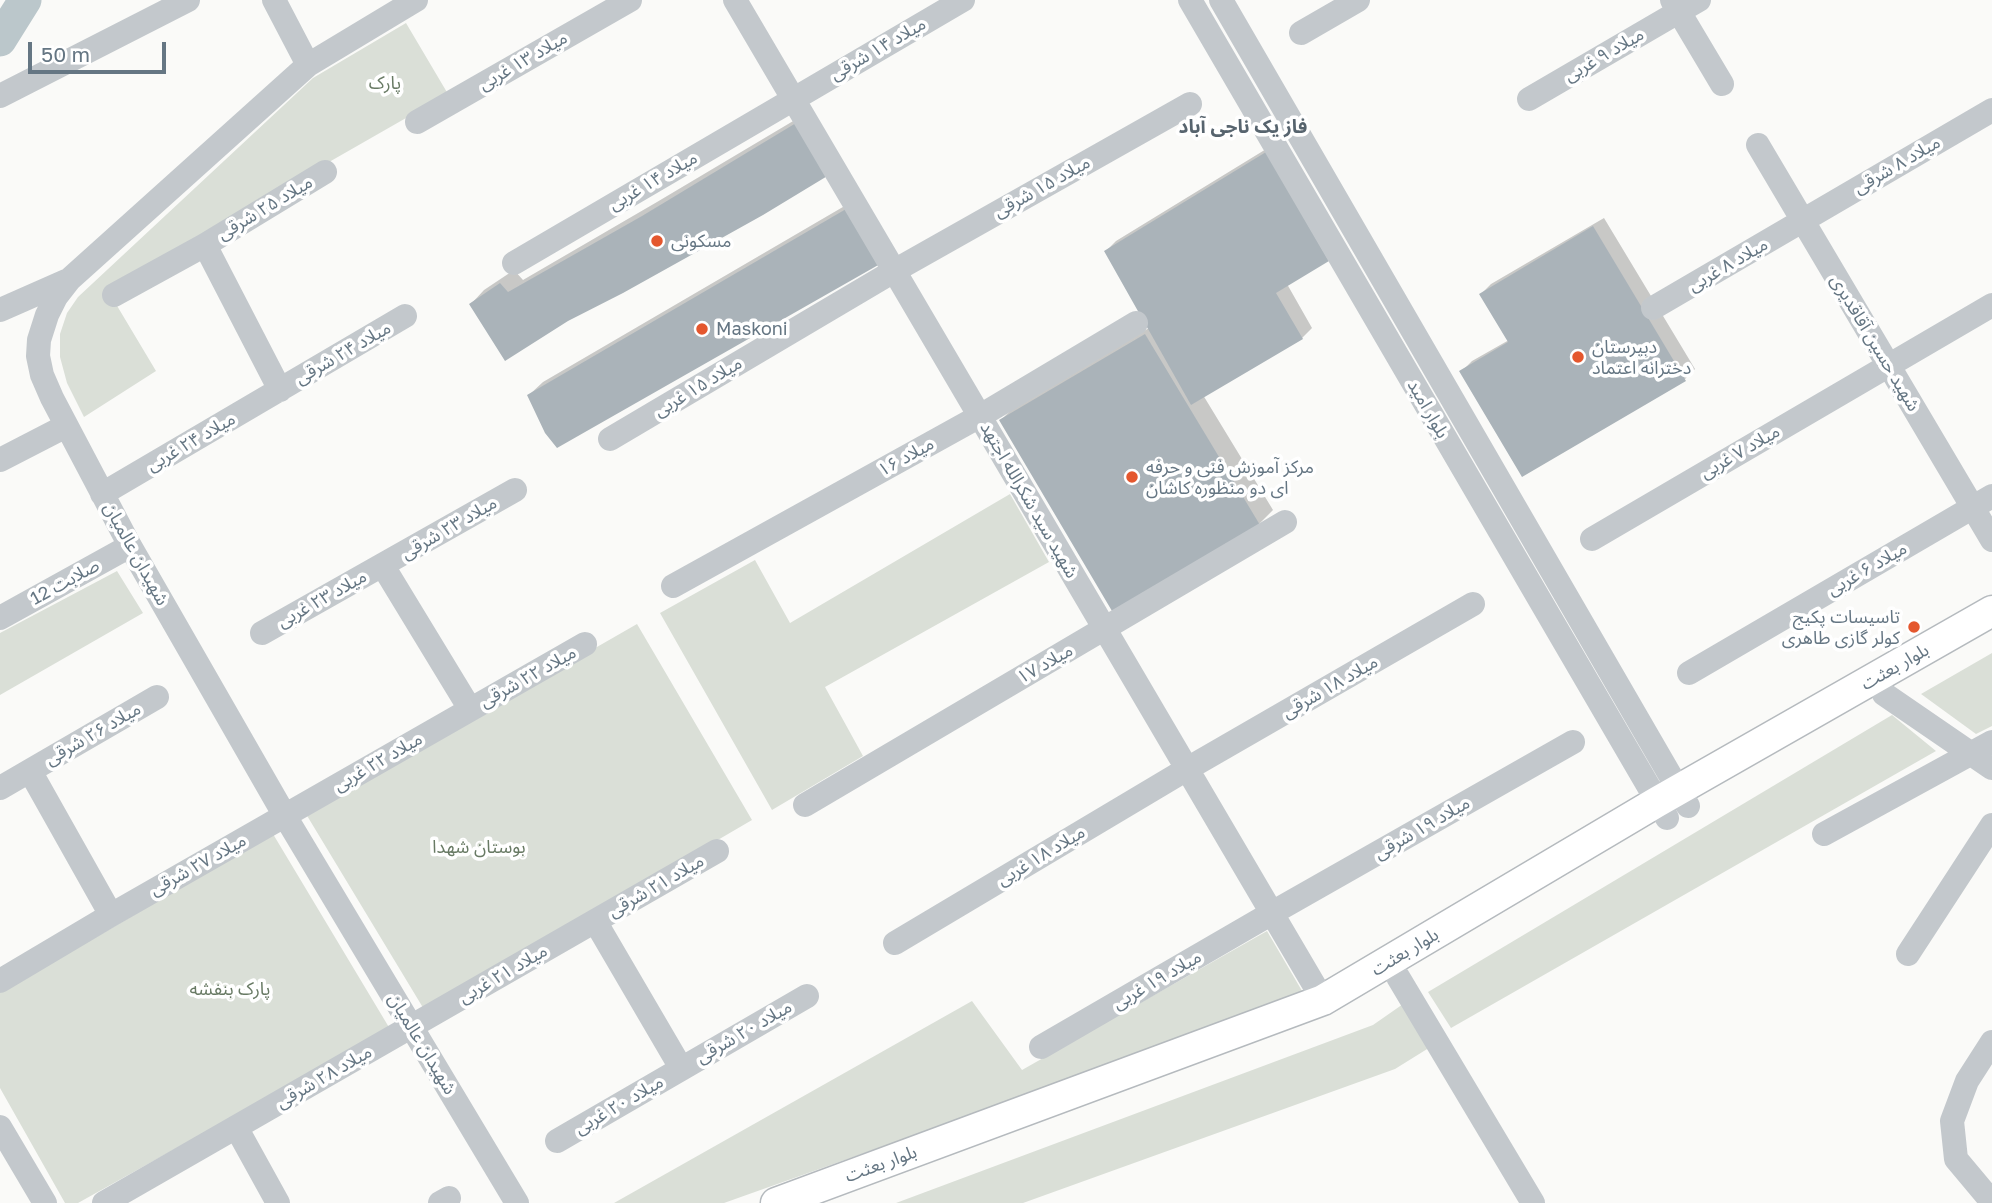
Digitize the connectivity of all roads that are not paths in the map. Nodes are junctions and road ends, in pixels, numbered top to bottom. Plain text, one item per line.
1 (188, 0) edge
2 (274, 0) edge
3 (416, 0) edge
4 (630, 0) edge
5 (735, 0) edge
6 (963, 0) edge
7 (1190, 0) edge
8 (1222, 0) edge
9 (1358, 0) edge
10 (1683, 4) edge
11 (1301, 33) dead end
12 (309, 65) junction
13 (1722, 84) dead end
14 (0, 96) edge
15 (793, 99) junction
16 (1529, 99) dead end
17 (1190, 104) dead end
18 (1992, 110) edge
19 (417, 122) dead end
20 (1758, 145) dead end
21 (325, 172) dead end
22 (1803, 221) junction
23 (205, 245) junction
24 (514, 263) dead end
25 (1377, 267) junction
26 (894, 271) junction
27 (70, 279) junction
28 (1354, 281) junction
29 (114, 295) dead end
30 (1992, 305) edge
31 (1653, 308) dead end
32 (0, 310) edge
33 (405, 316) dead end
34 (1136, 323) dead end
35 (1430, 359) junction
36 (1888, 365) junction
37 (1408, 374) junction
38 (280, 390) junction
39 (980, 416) junction
40 (66, 426) junction
41 (610, 439) dead end
42 (0, 460) edge
43 (515, 490) dead end
44 (102, 494) junction
45 (1982, 502) edge
46 (1285, 522) dead end
47 (1591, 539) dead end
48 (1992, 540) edge
49 (130, 546) junction
50 (383, 566) junction
51 (673, 586) dead end
52 (1473, 604) dead end
53 (1992, 611) edge
54 (0, 618) edge
55 (1105, 629) junction
56 (1992, 632) edge
57 (262, 633) dead end
58 (585, 644) dead end
59 (1689, 673) dead end
60 (1884, 694) junction
61 (157, 697) dead end
62 (470, 709) junction
63 (1573, 742) dead end
64 (1981, 747) edge
65 (1992, 768) edge
66 (1187, 769) junction
67 (30, 771) junction
68 (0, 788) edge
69 (805, 804) dead end
70 (1673, 804) junction
71 (285, 816) junction
72 (1992, 825) edge
73 (1824, 834) dead end
74 (717, 851) dead end
75 (1272, 913) junction
76 (111, 915) junction
77 (595, 921) junction
78 (895, 943) dead end
79 (1908, 954) dead end
80 (1398, 977) junction
81 (0, 981) edge
82 (807, 996) dead end
83 (1323, 1000) junction
84 (412, 1027) junction
85 (1992, 1042) edge
86 (1041, 1047) dead end
87 (681, 1068) junction
88 (0, 1127) edge
89 (236, 1127) junction
90 (557, 1141) dead end
91 (1985, 1198) edge
92 (45, 1203) edge
93 (104, 1203) edge
94 (278, 1203) edge
95 (517, 1203) edge
96 (776, 1203) edge
97 (828, 1203) edge
98 (1533, 1203) edge

1 - 14 street
2 - 12 street
3 - 12 street, شهیدان عالمیان
4 - 19 street, میلاد ۱۳ غربی
5 - 15 street, شهید سید شکرالله اجتهد
6 - 15 street, میلاد ۱۴ شرقی
7 - 28 street, بلوار امید
8 - 25 street, بلوار امید
9 - 11 street
10 - 13 street
10 - 16 street, میلاد ۹ غربی
12 - 27 street, شهیدان عالمیان
15 - 24 street, میلاد ۱۴ غربی
15 - 26 street, شهید سید شکرالله اجتهد
17 - 26 street, میلاد ۱۵ شرقی
18 - 22 street, میلاد ۸ شرقی
20 - 22 street, شهید حسین آقاقدیری
21 - 23 street, میلاد ۲۵ شرقی
22 - 31 street, میلاد ۸ غربی
22 - 36 street, شهید حسین آقاقدیری
23 - 29 street, میلاد ۲۵ شرقی
23 - 38 street
25 - 28 street
25 - 35 street, بلوار امید
26 - 39 street, شهید سید شکرالله اجتهد
26 - 41 street, میلاد ۱۵ غربی
27 - 32 street
27 - 40 street, شهیدان عالمیان
28 - 37 street, بلوار امید
30 - 36 street, میلاد ۷ غربی
33 - 38 street, میلاد ۲۴ شرقی
34 - 39 street, میلاد ۱۶
35 - 37 street
35 - 70 street, بلوار امید
36 - 45 street, شهید حسین آقاقدیری
36 - 47 street, میلاد ۷ غربی
37 - 70 street, بلوار امید
38 - 44 street, میلاد ۲۴ غربی
39 - 51 street, میلاد ۱۶
39 - 55 street, شهید سید شکرالله اجتهد
40 - 42 street
40 - 44 street, شهیدان عالمیان
43 - 50 street, میلاد ۲۳ شرقی
44 - 49 street, شهیدان عالمیان
45 - 48 street, شهید حسین آقاقدیری
45 - 59 street, میلاد ۶ غربی
46 - 55 street, میلاد ۱۷
49 - 54 street, صلابت 12
49 - 71 street, شهیدان عالمیان
50 - 57 street, میلاد ۲۳ غربی
50 - 62 street
52 - 66 street, میلاد ۱۸ شرقی
53 - 70 main road, بلوار بعثت
55 - 66 street, شهید سید شکرالله اجتهد
55 - 69 street, میلاد ۱۷
56 - 60 main road, بلوار بعثت
58 - 62 street, میلاد ۲۲ شرقی
60 - 64 street
60 - 70 main road, بلوار بعثت
61 - 67 street, میلاد ۲۶ شرقی
62 - 71 street, میلاد ۲۲ غربی
63 - 75 street, میلاد ۱۹ شرقی
64 - 65 street
64 - 73 street
66 - 75 street, شهید سید شکرالله اجتهد
66 - 78 street, میلاد ۱۸ غربی
67 - 68 street, میلاد ۲۶ شرقی
67 - 76 street
70 - 80 main road, بلوار بعثت
70 - 83 main road, بلوار بعثت
71 - 76 street, میلاد ۲۷ شرقی
71 - 84 street, شهیدان عالمیان
72 - 79 street
74 - 77 street, میلاد ۲۱ شرقی
75 - 83 street, شهید سید شکرالله اجتهد
75 - 86 street, میلاد ۱۹ غربی
76 - 81 street, میلاد ۲۷ شرقی
77 - 84 street, میلاد ۲۱ غربی
77 - 87 street
80 - 97 main road, بلوار بعثت
80 - 98 street
82 - 87 street, میلاد ۲۰ شرقی
83 - 96 main road, بلوار بعثت
84 - 89 street, میلاد ۲۸ شرقی
84 - 95 street, شهیدان عالمیان
85 - 91 street
87 - 90 street, میلاد ۲۰ غربی
88 - 92 street
89 - 93 street, میلاد ۲۸ شرقی
89 - 94 street

